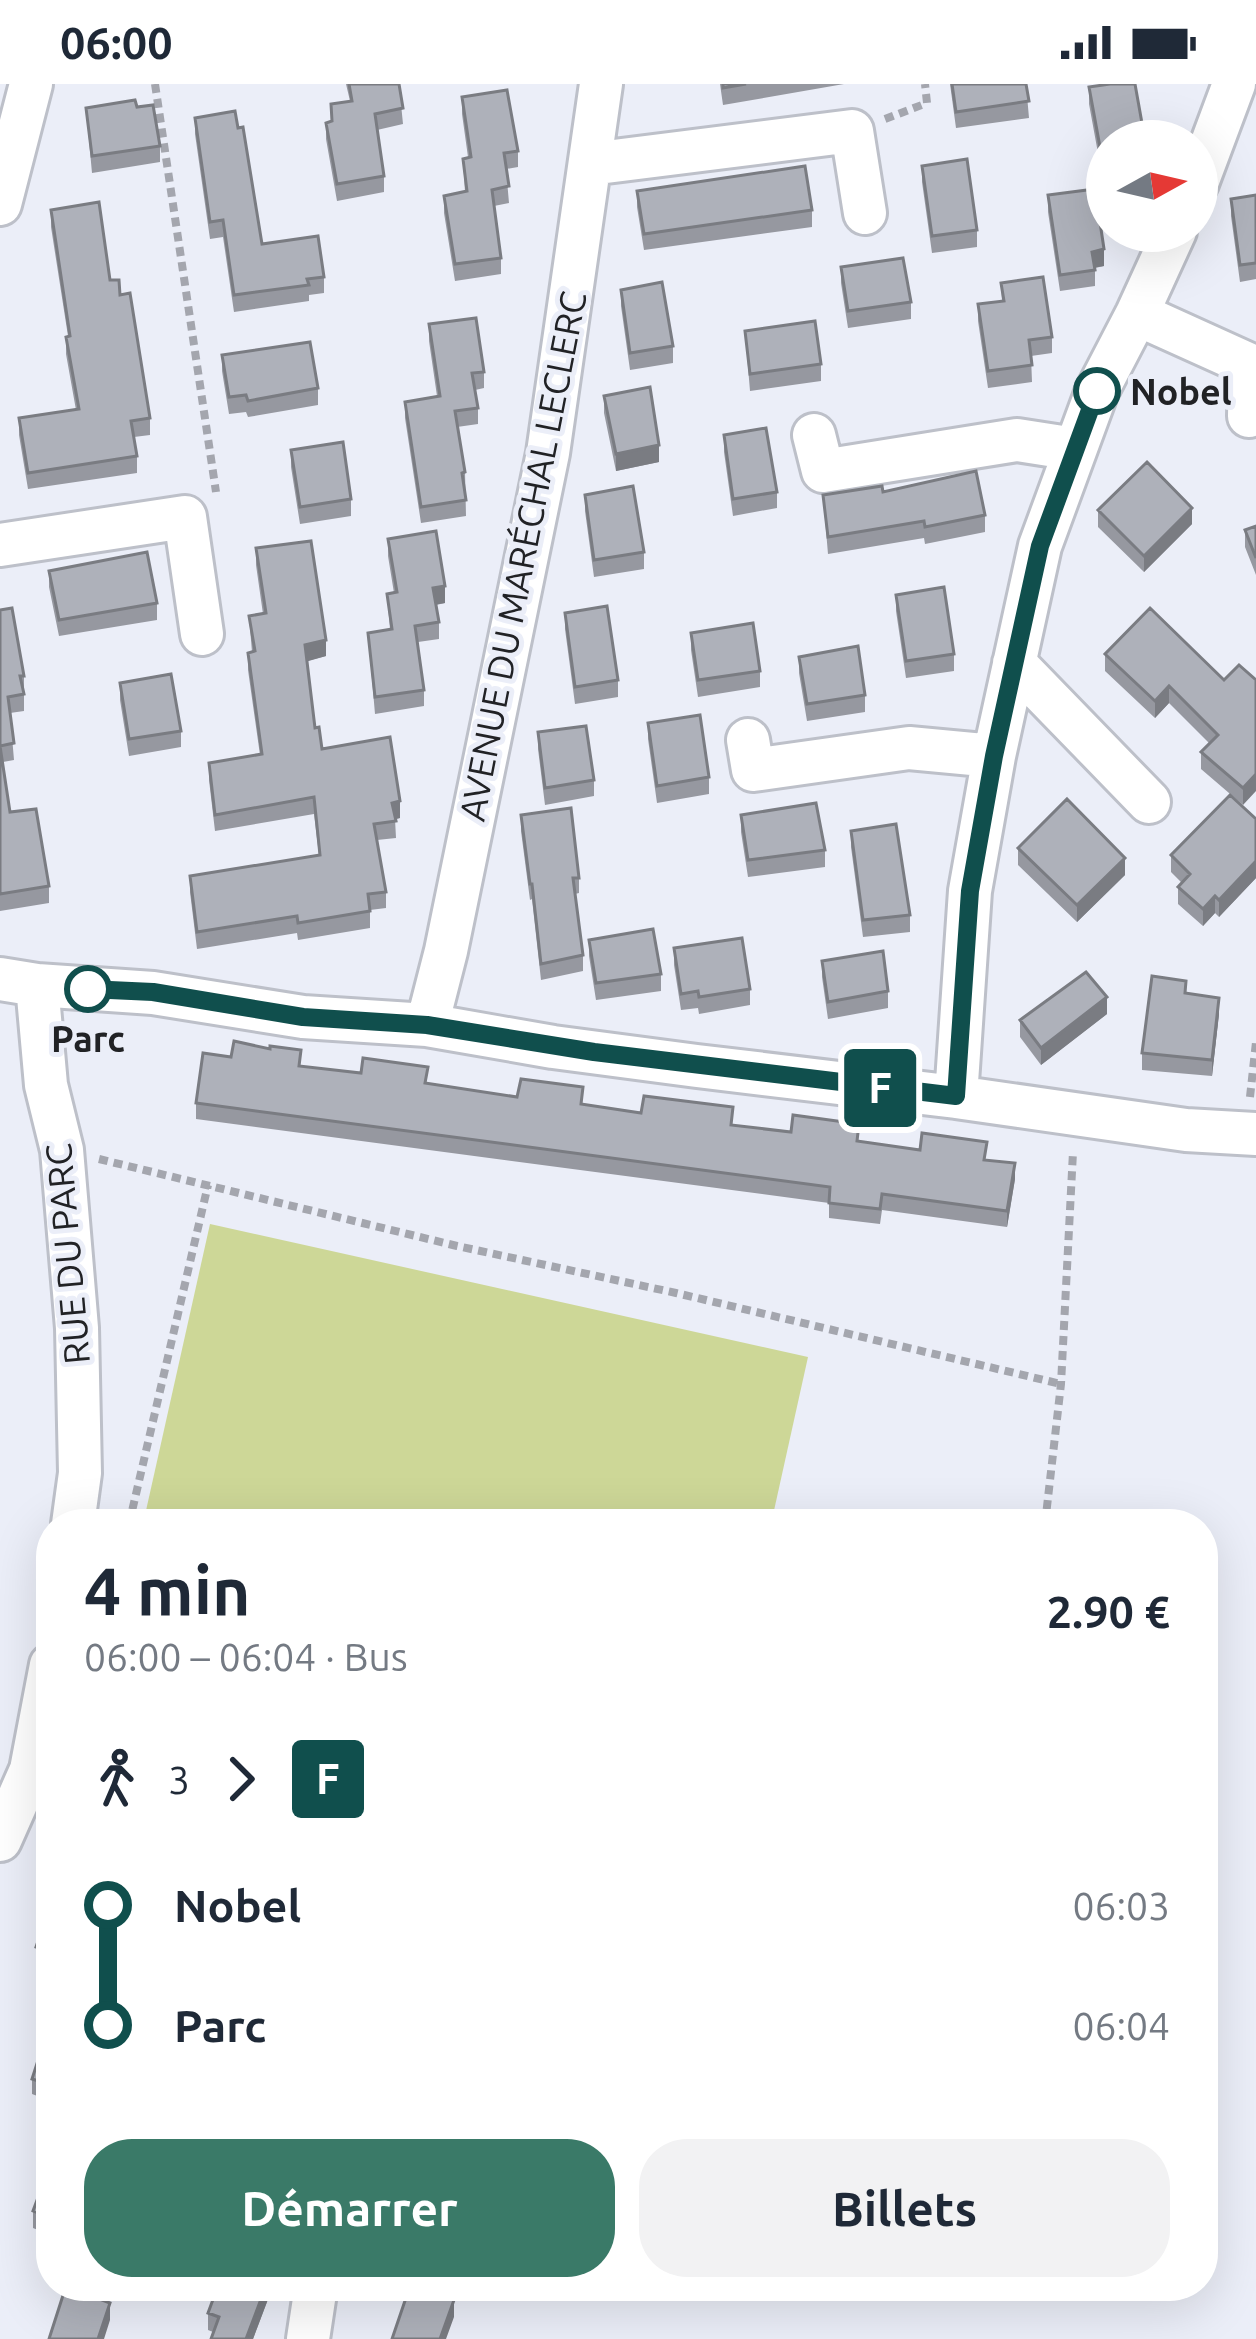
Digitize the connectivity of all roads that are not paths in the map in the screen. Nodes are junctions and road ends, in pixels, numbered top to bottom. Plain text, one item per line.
1 (31, 84) edge
2 (601, 84) edge
3 (1234, 84) edge
4 (1218, 127) edge
5 (590, 164) junction
6 (0, 204) edge
7 (865, 213) dead end
8 (1165, 252) edge
9 (1137, 314) junction
10 (1249, 416) dead end
11 (814, 435) dead end
12 (1075, 449) junction
13 (0, 545) edge
14 (202, 634) dead end
15 (1014, 663) junction
16 (748, 740) dead end
17 (994, 756) junction
18 (1149, 802) dead end
19 (18, 982) edge
20 (427, 1025) junction
21 (956, 1096) junction
22 (1251, 1134) edge
23 (76, 1509) edge
24 (36, 1779) edge
25 (0, 1840) edge
26 (314, 2301) edge
27 (308, 2339) edge

1 - 6 street
2 - 5 street, AVENUE DU MARÉCHAL LECLERC
3 - 4 street
5 - 7 street
5 - 20 street, AVENUE DU MARÉCHAL LECLERC
8 - 9 street
9 - 10 street
9 - 12 street
11 - 12 street
12 - 15 street
13 - 14 street
15 - 17 street
15 - 18 street
16 - 17 street
17 - 21 street
19 - 20 street
19 - 23 street, RUE DU PARC
20 - 21 street
21 - 22 street
24 - 25 street
26 - 27 street

